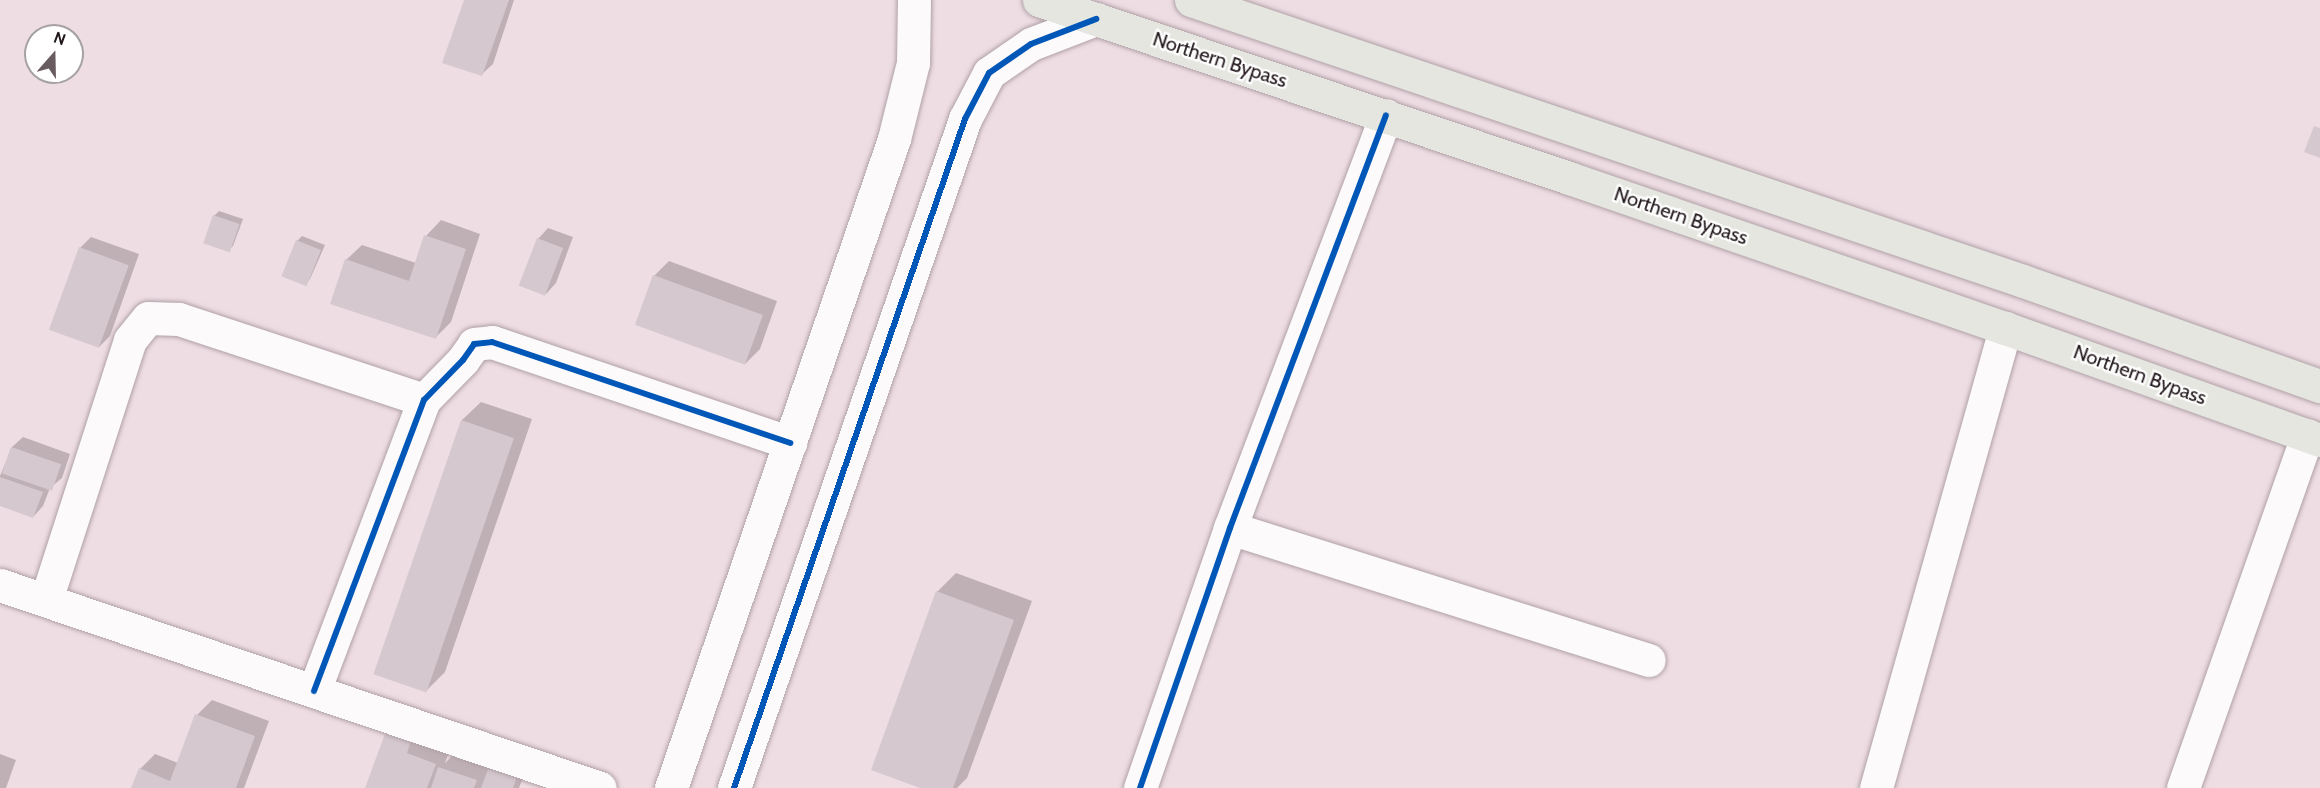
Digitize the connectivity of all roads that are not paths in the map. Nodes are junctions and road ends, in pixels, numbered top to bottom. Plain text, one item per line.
1 (914, 0) edge
2 (1039, 0) edge
3 (1191, 0) edge
4 (1096, 19) junction
5 (1386, 115) junction
6 (1585, 133) junction
7 (1569, 178) junction
8 (2005, 328) junction
9 (2320, 386) edge
10 (424, 400) junction
11 (2314, 437) edge
12 (790, 443) junction
13 (1230, 528) junction
14 (0, 585) edge
15 (46, 600) junction
16 (1649, 660) dead end
17 (314, 691) junction
18 (600, 788) edge
19 (671, 788) edge
20 (734, 788) edge
21 (1140, 788) edge
22 (1876, 788) edge
23 (2183, 788) edge

1 - 12 street
2 - 4 main road, Northern Bypass
3 - 6 main road
4 - 5 main road, Northern Bypass
4 - 20 street
5 - 7 main road, Northern Bypass
5 - 13 street
6 - 7 main road
6 - 9 main road
7 - 8 main road, Northern Bypass
8 - 11 main road, Northern Bypass
8 - 22 street
10 - 12 street
10 - 15 street
10 - 17 street
11 - 23 street
12 - 19 street
13 - 16 street
13 - 21 street
14 - 15 street
15 - 17 street
17 - 18 street

